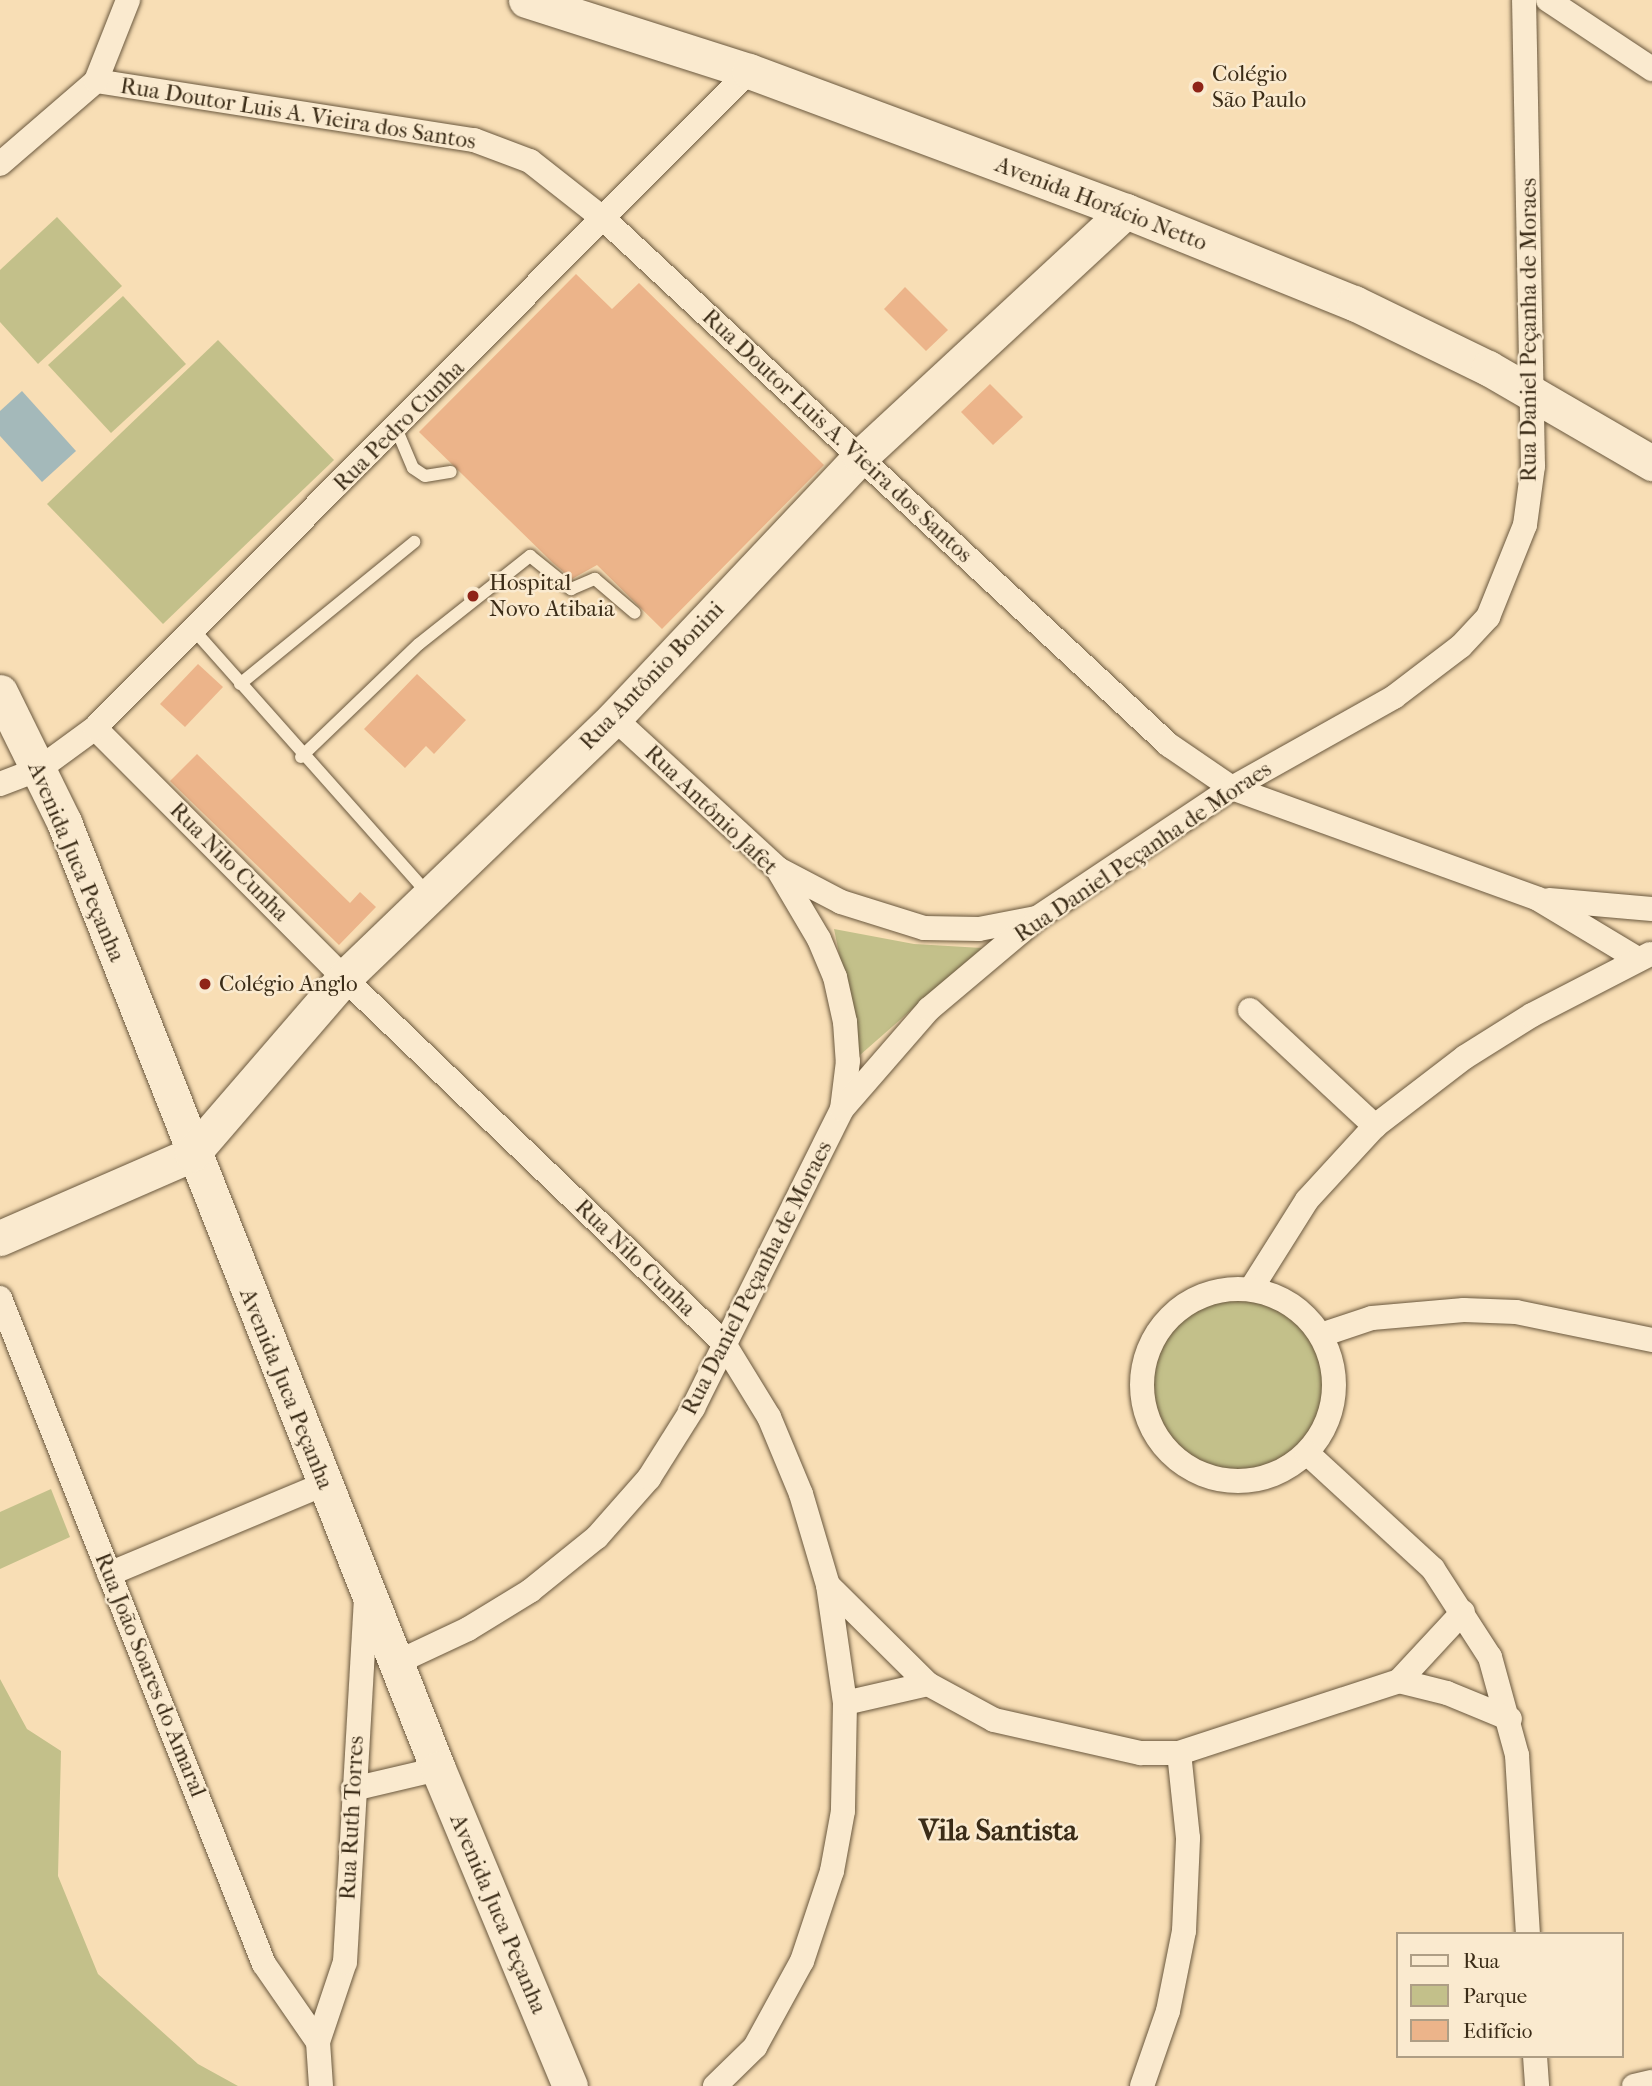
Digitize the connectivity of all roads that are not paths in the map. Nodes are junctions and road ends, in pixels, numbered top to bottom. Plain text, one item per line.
1 (128, 0) edge
2 (526, 0) edge
3 (1524, 0) edge
4 (1548, 0) edge
5 (1652, 69) edge
6 (749, 71) junction
7 (96, 81) junction
8 (0, 164) edge
9 (1126, 211) junction
10 (605, 220) junction
11 (1531, 391) junction
12 (396, 428) junction
13 (860, 457) junction
14 (1652, 463) edge
15 (451, 472) dead end
16 (414, 542) dead end
17 (635, 613) dead end
18 (192, 629) junction
19 (240, 684) junction
20 (0, 692) edge
21 (614, 718) junction
22 (95, 727) junction
23 (301, 757) junction
24 (39, 769) junction
25 (0, 784) edge
26 (1232, 788) junction
27 (776, 868) junction
28 (429, 896) junction
29 (1538, 899) junction
30 (841, 902) junction
31 (1652, 909) edge
32 (1037, 918) junction
33 (819, 939) junction
34 (1645, 956) edge
35 (344, 978) junction
36 (1250, 1010) dead end
37 (842, 1109) junction
38 (1375, 1126) junction
39 (192, 1154) junction
40 (0, 1238) edge
41 (1251, 1289) junction
42 (0, 1298) edge
43 (6, 1328) edge
44 (1321, 1335) junction
45 (1652, 1340) edge
46 (723, 1342) junction
47 (1307, 1453) junction
48 (324, 1484) junction
49 (109, 1574) junction
50 (828, 1585) junction
51 (366, 1589) junction
52 (1463, 1612) junction
53 (400, 1661) junction
54 (1399, 1681) junction
55 (928, 1684) junction
56 (845, 1703) junction
57 (1510, 1719) junction
58 (1179, 1753) junction
59 (438, 1769) junction
60 (353, 1789) junction
61 (1528, 1932) edge
62 (318, 2042) junction
63 (1535, 2058) edge
64 (1652, 2082) edge
65 (321, 2086) edge
66 (570, 2086) edge
67 (715, 2086) edge
68 (1142, 2086) edge
69 (1537, 2086) edge
70 (1634, 2086) edge

1 - 7 street
2 - 6 main road, Avenida Horácio Netto
3 - 11 street, Rua Daniel Peçanha de Moraes
4 - 5 street
6 - 9 main road, Avenida Horácio Netto
6 - 10 street, Rua Pedro Cunha
7 - 8 street
7 - 10 street, Rua Doutor Luis A. Vieira dos Santos
9 - 11 main road, Avenida Horácio Netto
9 - 13 main road, Rua Antônio Bonini
10 - 12 street, Rua Pedro Cunha
10 - 13 street, Rua Doutor Luis A. Vieira dos Santos
11 - 14 main road, Avenida Horácio Netto
11 - 26 street, Rua Daniel Peçanha de Moraes
12 - 15 lane
12 - 18 street, Rua Pedro Cunha
13 - 21 main road, Rua Antônio Bonini
13 - 26 street, Rua Doutor Luis A. Vieira dos Santos
16 - 19 lane
17 - 23 lane
18 - 19 lane
18 - 22 street, Rua Pedro Cunha
19 - 23 lane
20 - 24 main road, Avenida Juca Peçanha
21 - 27 street, Rua Antônio Jafet
21 - 28 main road, Rua Antônio Bonini
22 - 24 street, Rua Pedro Cunha
22 - 35 street, Rua Nilo Cunha
23 - 28 lane
24 - 25 street, Rua Pedro Cunha
24 - 39 main road, Avenida Juca Peçanha
26 - 29 street, Rua Doutor Luis A. Vieira dos Santos
26 - 32 street, Rua Daniel Peçanha de Moraes
27 - 30 street
27 - 33 street, Rua Antônio Jafet
28 - 35 main road, Rua Antônio Bonini
29 - 31 street, Rua Doutor Luis A. Vieira dos Santos
29 - 34 street, Rua Doutor Luis A. Vieira dos Santos
30 - 32 street
30 - 33 street
32 - 37 street, Rua Daniel Peçanha de Moraes
33 - 37 street, Rua Antônio Jafet
34 - 38 street
35 - 39 main road, Rua Antônio Bonini
35 - 46 street, Rua Nilo Cunha
36 - 38 street
37 - 46 street, Rua Daniel Peçanha de Moraes
38 - 41 street
39 - 40 main road
39 - 48 main road, Avenida Juca Peçanha
41 - 44 street
41 - 47 street
42 - 43 street, Rua João Soares do Amaral
43 - 49 street, Rua João Soares do Amaral
44 - 45 street
44 - 47 street
46 - 50 street, Rua Nilo Cunha
46 - 53 street, Rua Daniel Peçanha de Moraes
47 - 52 street
48 - 49 street
48 - 51 main road, Avenida Juca Peçanha
49 - 62 street, Rua João Soares do Amaral
50 - 55 street
50 - 56 street, Rua Nilo Cunha
51 - 53 main road, Avenida Juca Peçanha
51 - 60 street, Rua Ruth Torres
52 - 54 street
52 - 57 street
53 - 59 main road, Avenida Juca Peçanha
54 - 57 street
54 - 58 street
55 - 56 street
55 - 58 street
56 - 67 street, Rua Nilo Cunha
57 - 61 street
58 - 68 street
59 - 60 street
59 - 66 main road, Avenida Juca Peçanha
60 - 62 street, Rua Ruth Torres
62 - 65 street
63 - 69 street
64 - 70 street

